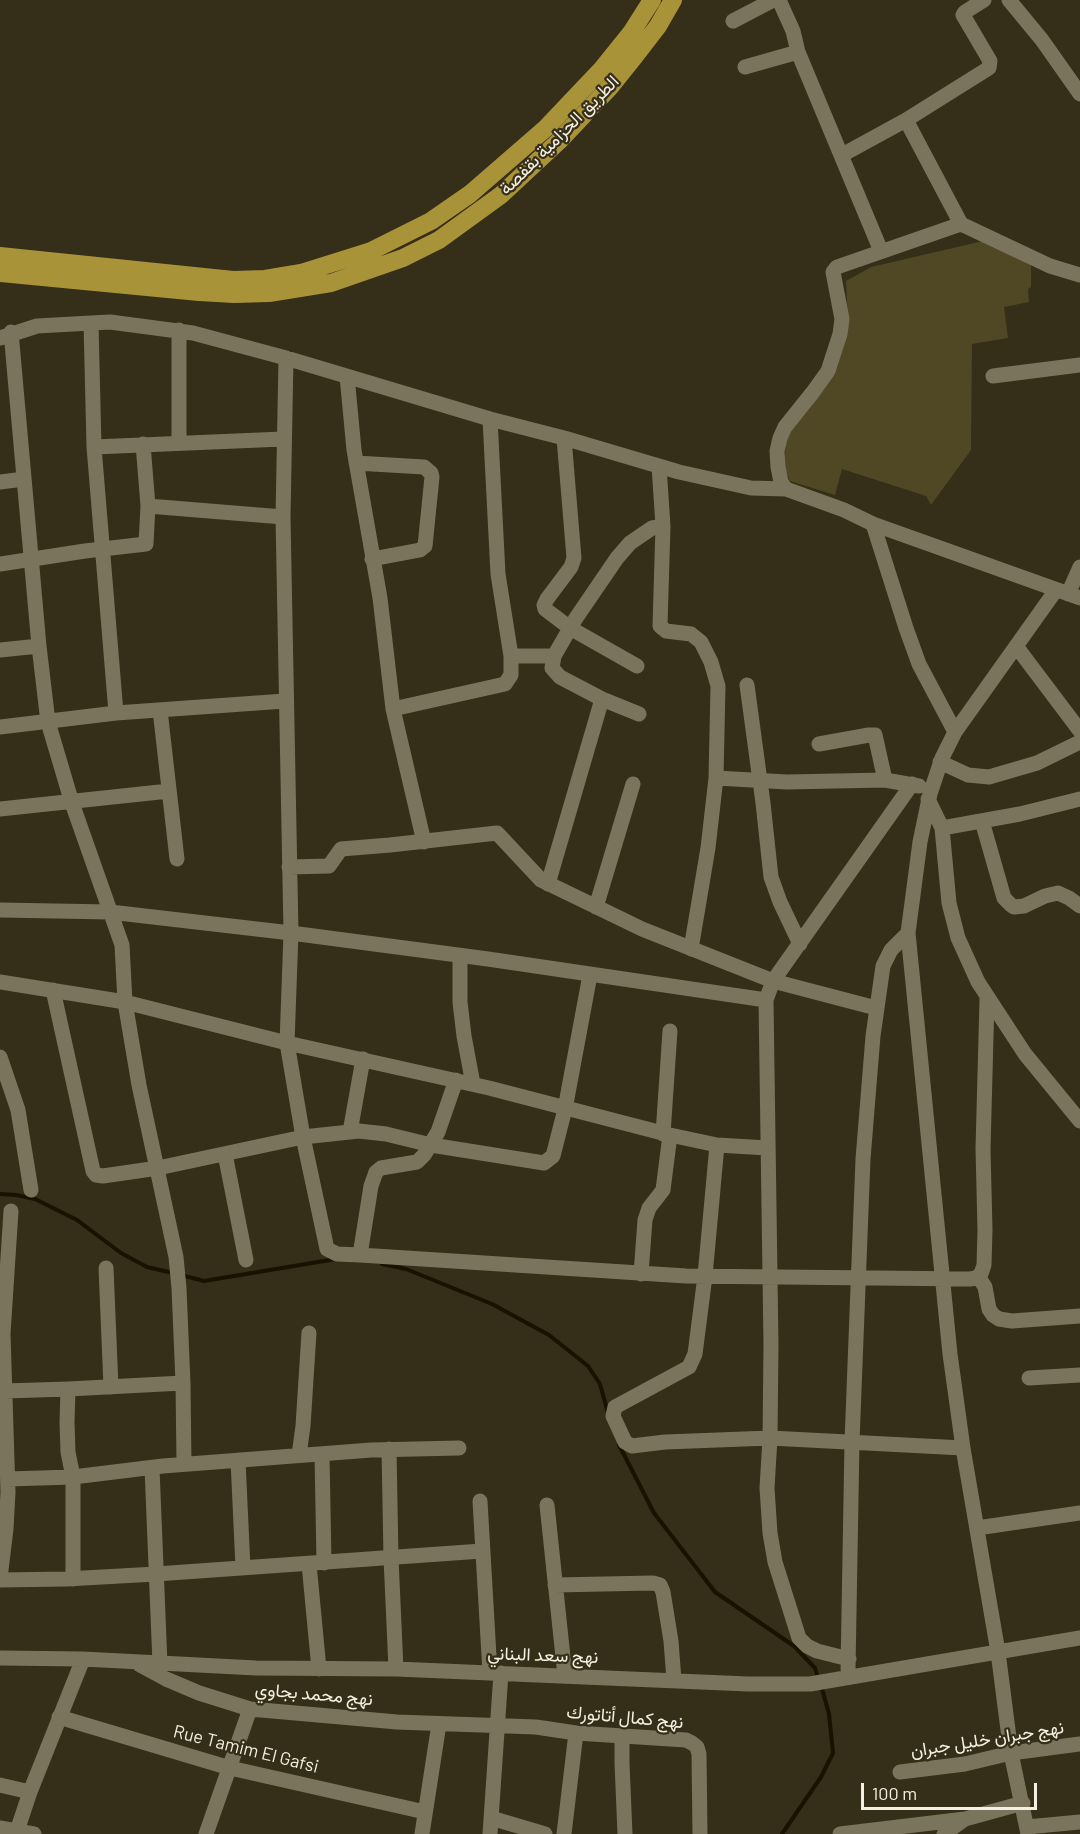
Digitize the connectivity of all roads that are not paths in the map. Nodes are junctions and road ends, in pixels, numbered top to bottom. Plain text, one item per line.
1 (652, 0) edge
2 (673, 0) edge
3 (773, 0) edge
4 (779, 0) edge
5 (984, 0) edge
6 (1009, 0) edge
7 (733, 21) dead end
8 (798, 52) junction
9 (745, 67) dead end
10 (1079, 92) edge
11 (906, 120) junction
12 (842, 154) junction
13 (961, 224) junction
14 (881, 251) junction
15 (0, 256) edge
16 (0, 273) edge
17 (1080, 274) edge
18 (91, 322) junction
19 (179, 330) junction
20 (6, 335) edge
21 (286, 358) junction
22 (1080, 365) edge
23 (347, 376) junction
24 (993, 376) dead end
25 (490, 419) junction
26 (564, 438) junction
27 (283, 439) junction
28 (179, 442) junction
29 (143, 444) junction
30 (94, 447) junction
31 (356, 463) junction
32 (659, 466) junction
33 (24, 479) junction
34 (0, 482) edge
35 (786, 489) junction
36 (148, 506) junction
37 (283, 517) junction
38 (873, 524) junction
39 (663, 526) junction
40 (103, 550) junction
41 (31, 558) junction
42 (372, 559) junction
43 (0, 564) edge
44 (1080, 567) edge
45 (1068, 594) edge
46 (570, 628) junction
47 (39, 646) junction
48 (1016, 646) junction
49 (0, 650) edge
50 (511, 656) junction
51 (554, 656) junction
52 (637, 666) dead end
53 (747, 685) dead end
54 (602, 699) junction
55 (285, 701) junction
56 (393, 709) junction
57 (160, 710) junction
58 (116, 713) junction
59 (639, 714) dead end
60 (48, 722) junction
61 (0, 727) edge
62 (1080, 731) edge
63 (955, 732) junction
64 (1080, 742) edge
65 (819, 744) dead end
66 (940, 762) junction
67 (716, 778) junction
68 (885, 780) junction
69 (760, 781) junction
70 (633, 784) dead end
71 (912, 784) junction
72 (169, 791) junction
73 (930, 793) junction
74 (1080, 798) edge
75 (72, 802) junction
76 (0, 809) edge
77 (982, 821) junction
78 (942, 828) junction
79 (424, 842) junction
80 (177, 859) dead end
81 (289, 867) junction
82 (548, 884) junction
83 (1080, 906) edge
84 (596, 907) junction
85 (0, 910) edge
86 (110, 912) junction
87 (291, 933) junction
88 (908, 933) junction
89 (800, 944) junction
90 (691, 948) junction
91 (460, 956) junction
92 (590, 975) junction
93 (773, 981) junction
94 (0, 982) edge
95 (53, 990) junction
96 (987, 999) junction
97 (766, 1000) junction
98 (125, 1002) junction
99 (876, 1008) junction
100 (670, 1031) dead end
101 (287, 1043) junction
102 (0, 1057) edge
103 (363, 1059) junction
104 (456, 1080) junction
105 (473, 1084) junction
106 (565, 1109) junction
107 (1080, 1121) edge
108 (350, 1132) junction
109 (666, 1134) junction
110 (303, 1137) junction
111 (431, 1145) junction
112 (717, 1145) junction
113 (768, 1148) junction
114 (225, 1154) junction
115 (158, 1168) junction
116 (31, 1190) dead end
117 (11, 1211) dead end
118 (360, 1255) junction
119 (3, 1256) edge
120 (246, 1260) dead end
121 (106, 1268) dead end
122 (641, 1274) junction
123 (705, 1276) junction
124 (978, 1276) junction
125 (770, 1277) junction
126 (859, 1278) junction
127 (943, 1279) junction
128 (1080, 1316) edge
129 (309, 1333) dead end
130 (2, 1334) edge
131 (1080, 1376) edge
132 (1029, 1378) dead end
133 (183, 1383) junction
134 (111, 1387) junction
135 (69, 1389) junction
136 (5, 1391) junction
137 (3, 1416) edge
138 (770, 1438) junction
139 (852, 1442) junction
140 (459, 1448) dead end
141 (963, 1448) junction
142 (389, 1449) junction
143 (322, 1454) junction
144 (299, 1455) junction
145 (238, 1460) junction
146 (184, 1464) junction
147 (152, 1468) junction
148 (73, 1477) junction
149 (5, 1488) edge
150 (480, 1501) dead end
151 (547, 1505) dead end
152 (1080, 1513) edge
153 (977, 1528) junction
154 (482, 1551) junction
155 (391, 1558) junction
156 (316, 1563) junction
157 (243, 1568) junction
158 (156, 1574) junction
159 (0, 1579) edge
160 (73, 1579) junction
161 (555, 1585) junction
162 (1080, 1638) edge
163 (998, 1652) junction
164 (0, 1658) edge
165 (83, 1659) junction
166 (849, 1659) junction
167 (136, 1663) junction
168 (160, 1664) junction
169 (320, 1669) junction
170 (396, 1669) junction
171 (495, 1673) junction
172 (565, 1676) junction
173 (841, 1679) junction
174 (674, 1680) junction
175 (250, 1709) junction
176 (59, 1718) junction
177 (438, 1724) junction
178 (496, 1727) junction
179 (576, 1733) junction
180 (622, 1736) junction
181 (1080, 1744) edge
182 (1011, 1753) junction
183 (230, 1768) junction
184 (900, 1772) dead end
185 (0, 1785) edge
186 (30, 1792) junction
187 (1023, 1803) junction
188 (425, 1812) junction
189 (491, 1818) junction
190 (965, 1819) junction
191 (1080, 1822) edge
192 (0, 1828) edge
193 (1028, 1831) edge
194 (16, 1833) edge
195 (34, 1834) edge
196 (206, 1834) edge
197 (422, 1834) edge
198 (490, 1834) edge
199 (545, 1834) edge
200 (564, 1834) edge
201 (625, 1834) edge
202 (700, 1834) edge
203 (840, 1834) edge
204 (944, 1834) edge

1 - 15 main road, الطريق الحزامية بقفصة
2 - 16 main road, الطريق الحزامية بقفصة
3 - 7 street
4 - 8 street
5 - 11 street
6 - 10 street
8 - 9 street
8 - 12 street
11 - 12 street
11 - 13 street
12 - 14 street
13 - 14 street
13 - 17 street
14 - 35 street
18 - 19 street
18 - 20 street
18 - 30 street
19 - 21 street
19 - 28 street
20 - 33 street
21 - 23 street
21 - 27 street
22 - 24 street
23 - 25 street
23 - 31 street
25 - 26 street
25 - 50 street
26 - 32 street
26 - 46 street
27 - 28 street
27 - 37 street
28 - 29 street
29 - 30 street
29 - 36 street
30 - 40 street
31 - 42 street
31 - 42 street
32 - 35 street
32 - 39 street
33 - 34 street
33 - 41 street
35 - 38 street
36 - 37 street
36 - 40 street
37 - 55 street
38 - 45 street
38 - 63 street
39 - 46 street
39 - 67 street
40 - 41 street
40 - 58 street
41 - 43 street
41 - 47 street
42 - 56 street
44 - 45 street
45 - 48 street
46 - 51 street
46 - 52 street
47 - 49 street
47 - 60 street
48 - 62 street
48 - 63 street
50 - 51 street
50 - 56 street
51 - 54 street
53 - 69 street
54 - 59 street
54 - 82 street
55 - 57 street
55 - 81 street
56 - 79 street
57 - 58 street
57 - 72 street
58 - 60 street
60 - 61 street
60 - 75 street
63 - 66 street
64 - 66 street
65 - 68 street
66 - 73 street
67 - 69 street
67 - 90 street
68 - 69 street
68 - 71 street
69 - 89 street
70 - 84 street
71 - 73 street
71 - 89 street
72 - 75 street
72 - 80 street
73 - 78 street
73 - 88 street
74 - 77 street
75 - 76 street
75 - 86 street
77 - 78 street
77 - 83 street
78 - 96 street
79 - 81 street
79 - 82 street
81 - 87 street
82 - 84 street
84 - 90 street
85 - 86 street
86 - 87 street
86 - 98 street
87 - 91 street
87 - 101 street
88 - 99 street
88 - 127 street
89 - 93 street
90 - 93 street
91 - 92 street
91 - 105 street
92 - 97 street
92 - 106 street
93 - 97 street
93 - 99 street
94 - 95 street
95 - 98 street
95 - 115 street
96 - 107 street
96 - 124 street
97 - 113 street
98 - 101 street
98 - 115 street
99 - 126 street
100 - 109 street
101 - 103 street
101 - 110 street
102 - 116 street
103 - 104 street
103 - 108 street
104 - 105 street
104 - 111 street
105 - 106 street
106 - 109 street
106 - 111 street
108 - 110 street
108 - 111 street
109 - 112 street
109 - 122 street
110 - 114 street
110 - 118 street
111 - 118 street
112 - 113 street
112 - 123 street
113 - 125 street
114 - 115 street
114 - 120 street
115 - 133 street
117 - 119 street
118 - 122 street
119 - 130 street
121 - 134 street
122 - 123 street
123 - 125 street
123 - 138 street
124 - 127 street
124 - 128 street
125 - 126 street
125 - 138 street
126 - 127 street
126 - 139 street
127 - 141 street
129 - 144 street
130 - 136 street
131 - 132 street
133 - 134 street
133 - 146 street
134 - 135 street
135 - 136 street
135 - 148 street
136 - 137 street
137 - 149 street
138 - 139 street
138 - 166 street
139 - 141 street
139 - 166 street
140 - 142 street
141 - 153 street
142 - 143 street
142 - 155 street
143 - 144 street
143 - 156 street
144 - 145 street
145 - 146 street
145 - 157 street
146 - 147 street
147 - 148 street
147 - 158 street
148 - 149 street
148 - 160 street
149 - 159 street
150 - 154 street
151 - 161 street
152 - 153 street
153 - 163 street
154 - 155 street
154 - 171 street
155 - 156 street
155 - 170 street
156 - 157 street
156 - 169 street
157 - 158 street
158 - 160 street
158 - 168 street
159 - 160 street
161 - 172 street
161 - 174 street
162 - 163 street, نهج سعد البناني
163 - 173 street, نهج سعد البناني
163 - 182 street
164 - 165 street, نهج سعد البناني
165 - 167 street, نهج سعد البناني
165 - 176 street
166 - 173 street
167 - 168 street, نهج سعد البناني
167 - 175 street, نهج محمد بجاوي
168 - 169 street, نهج سعد البناني
169 - 170 street, نهج سعد البناني
170 - 171 street, نهج سعد البناني
171 - 172 street, نهج سعد البناني
171 - 178 street
172 - 174 street, نهج سعد البناني
173 - 174 street, نهج سعد البناني
175 - 177 street, نهج محمد بجاوي
175 - 183 street
176 - 183 street, Rue Tamim El Gafsi
176 - 186 street
177 - 178 street, نهج محمد بجاوي
177 - 188 street
178 - 179 street, نهج كمال أتاتورك
178 - 189 street
179 - 180 street, نهج كمال أتاتورك
179 - 200 street
180 - 201 street
180 - 202 street, نهج كمال أتاتورك
181 - 182 street, نهج جبران خليل جبران
182 - 184 street, نهج جبران خليل جبران
182 - 187 street
183 - 188 street, Rue Tamim El Gafsi
183 - 196 street
185 - 186 street
186 - 194 street
187 - 190 street
187 - 193 street
188 - 197 street
189 - 198 street
189 - 199 street
190 - 203 street
190 - 204 street
191 - 193 street
192 - 194 street
194 - 195 street

